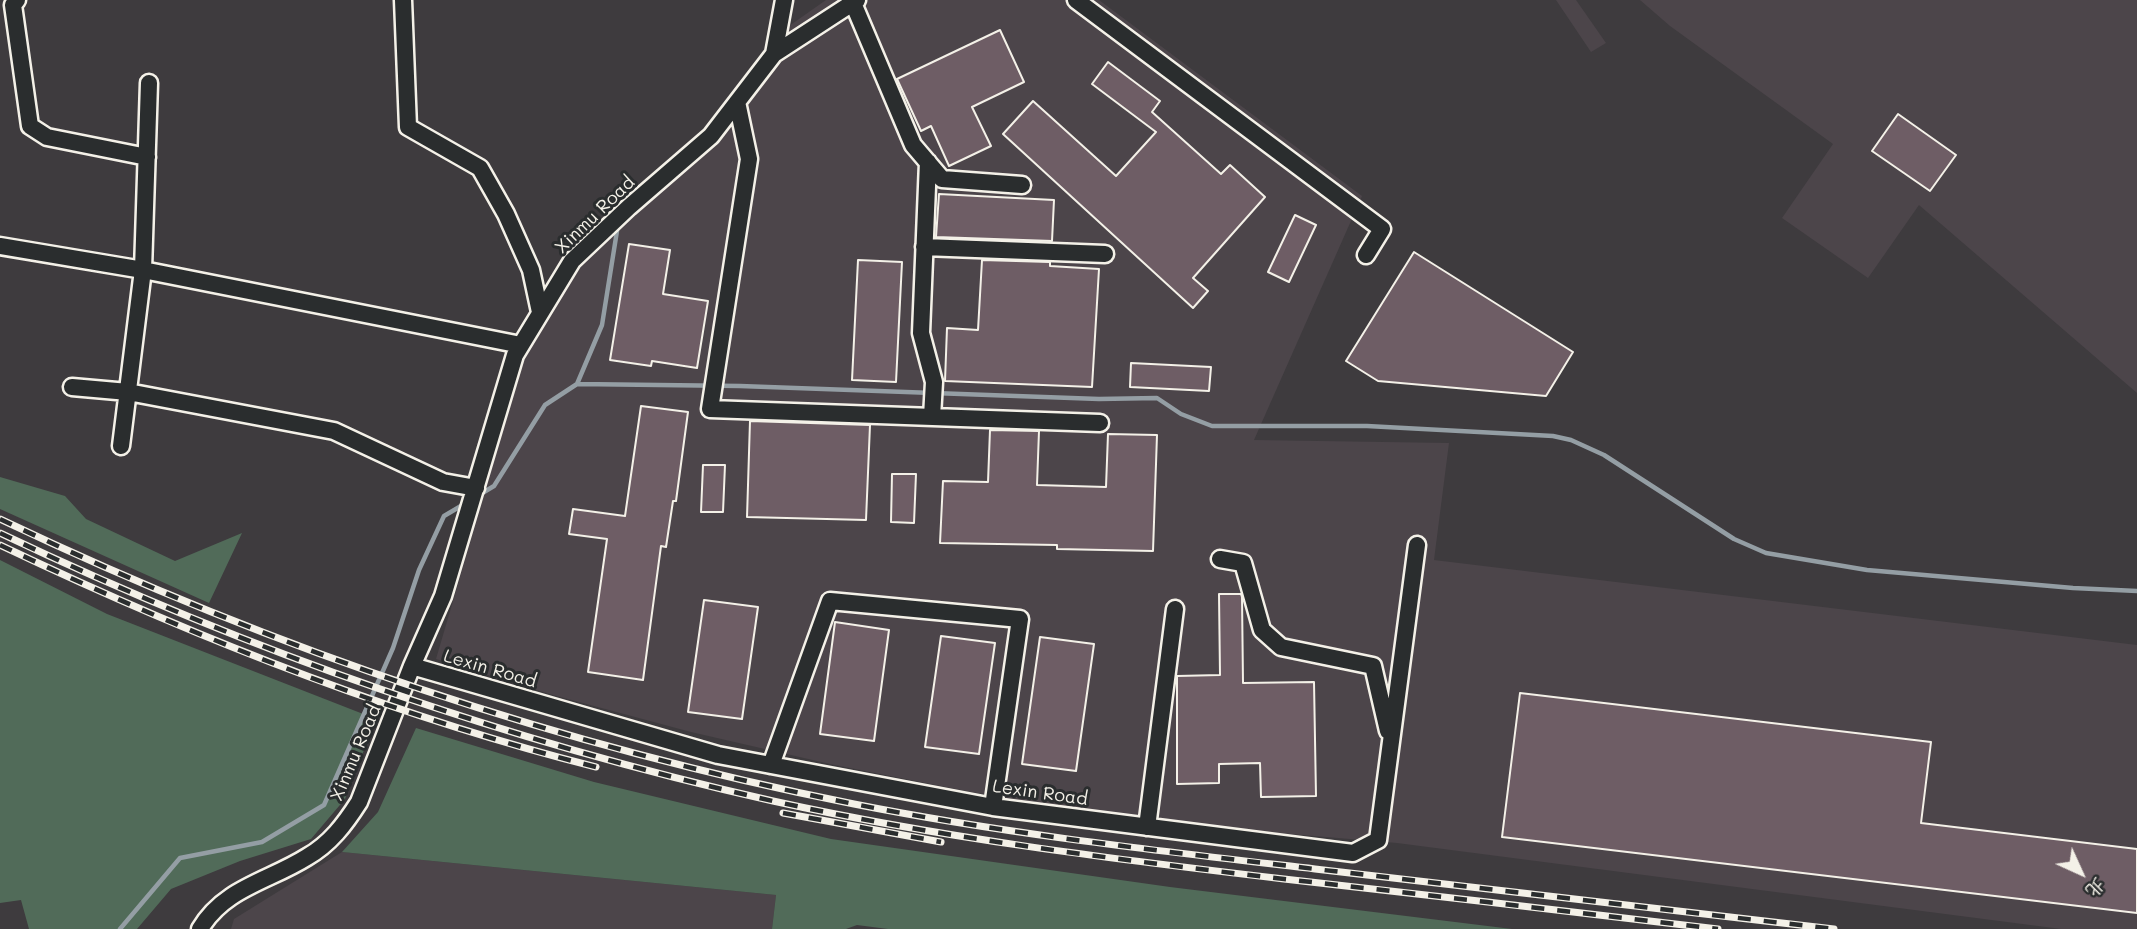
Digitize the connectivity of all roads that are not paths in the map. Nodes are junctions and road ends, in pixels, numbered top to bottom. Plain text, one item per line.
1 (17, 0) edge
2 (403, 0) edge
3 (783, 0) edge
4 (1076, 0) edge
5 (855, 1) edge
6 (774, 54) junction
7 (149, 83) dead end
8 (737, 102) junction
9 (147, 157) junction
10 (928, 162) junction
11 (1022, 185) dead end
12 (0, 246) edge
13 (924, 247) junction
14 (1105, 254) dead end
15 (1366, 255) dead end
16 (144, 270) junction
17 (540, 312) junction
18 (521, 345) junction
19 (72, 387) dead end
20 (128, 392) junction
21 (932, 417) junction
22 (1100, 423) dead end
23 (121, 446) dead end
24 (476, 488) junction
25 (1417, 545) dead end
26 (1220, 559) dead end
27 (1175, 609) dead end
28 (412, 666) junction
29 (1390, 744) junction
30 (771, 765) junction
31 (993, 807) junction
32 (1147, 827) junction
33 (200, 929) edge

1 - 9 street
2 - 17 street
3 - 6 street, Xinmu Road
4 - 15 street
5 - 6 street
5 - 10 street
6 - 8 street, Xinmu Road
7 - 9 street
8 - 17 street, Xinmu Road
8 - 21 street
9 - 16 street
10 - 11 street
10 - 13 street
12 - 16 street
13 - 14 street
13 - 21 street
16 - 18 street
16 - 20 street
17 - 18 street, Xinmu Road
18 - 24 street, Xinmu Road
19 - 20 street
20 - 23 street
20 - 24 street
21 - 22 street
24 - 28 street, Xinmu Road
25 - 29 street, Lexin Road
26 - 29 street
27 - 32 street
28 - 30 street, Lexin Road
28 - 33 street, Xinmu Road
29 - 32 street, Lexin Road
30 - 31 street, Lexin Road
30 - 31 street
31 - 32 street, Lexin Road

